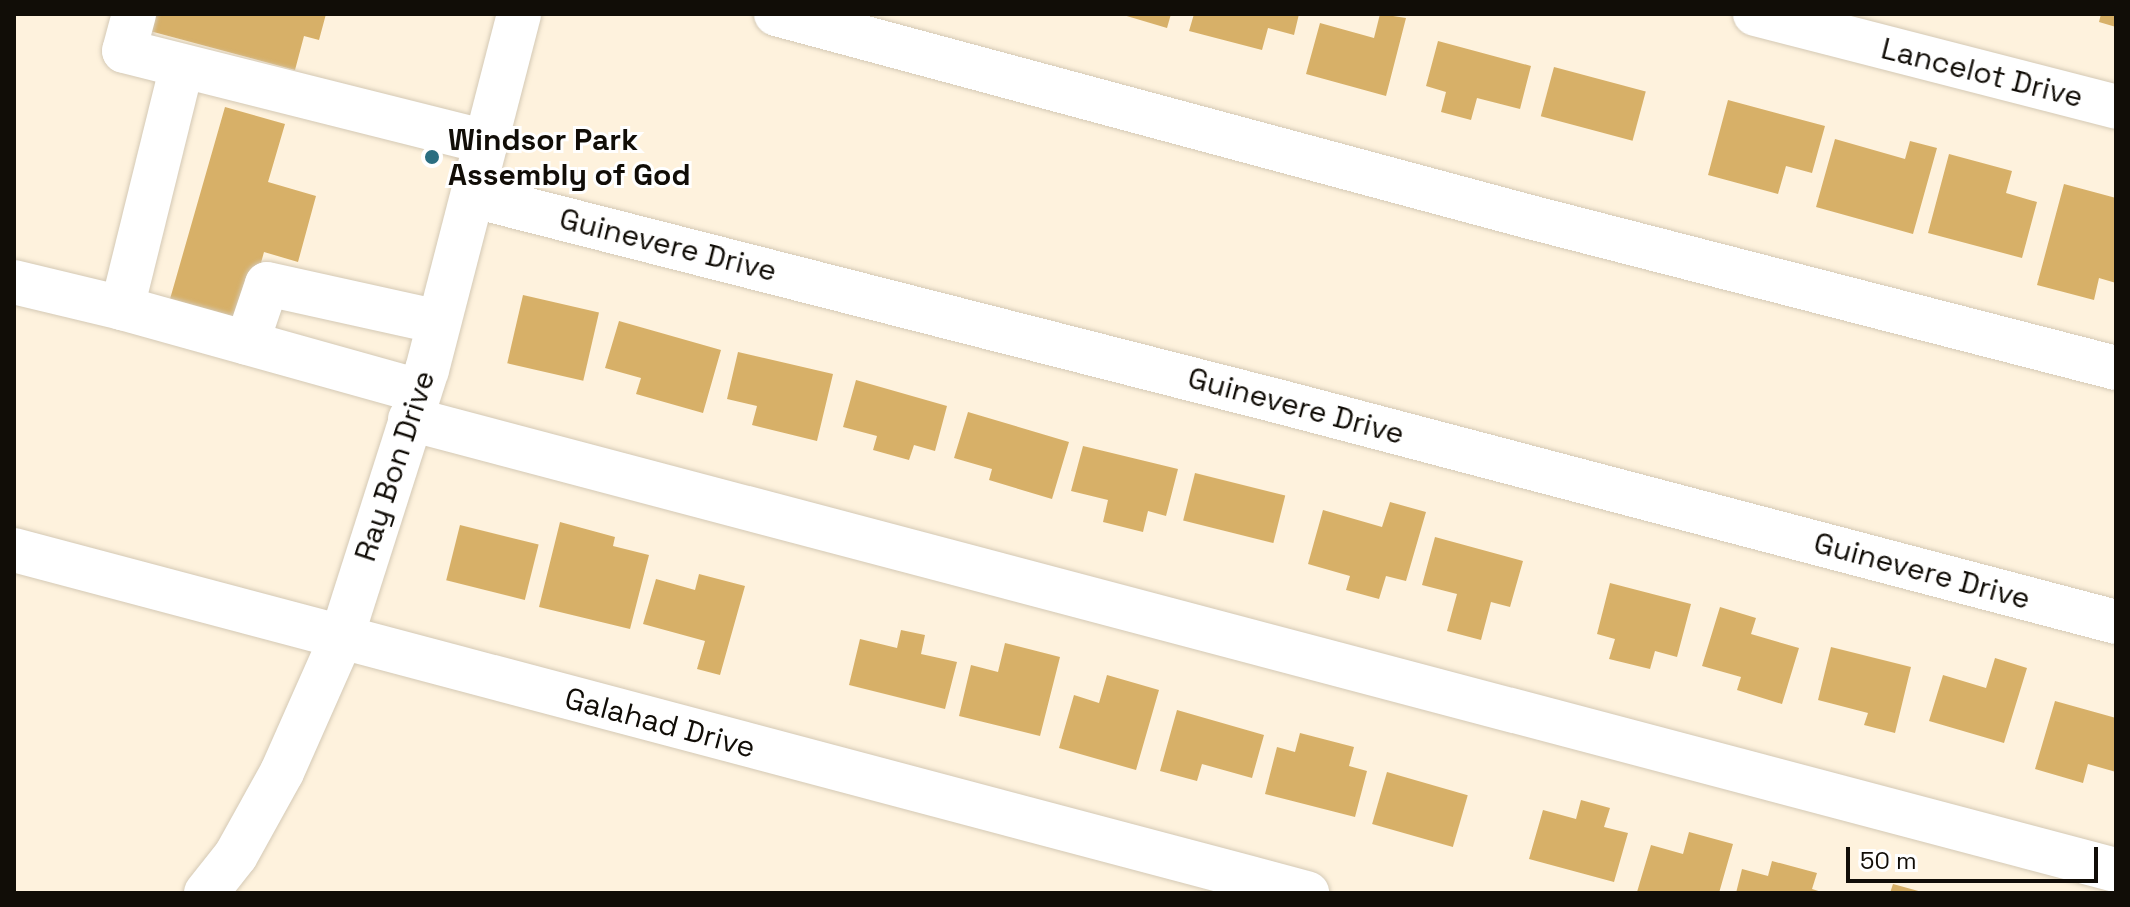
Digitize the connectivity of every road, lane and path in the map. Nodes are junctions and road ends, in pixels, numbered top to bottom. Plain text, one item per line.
1 (134, 14) edge
2 (519, 14) edge
3 (776, 14) edge
4 (1755, 14) edge
5 (182, 66) junction
6 (2116, 107) edge
7 (487, 142) junction
8 (474, 196) junction
9 (14, 282) edge
10 (122, 308) junction
11 (439, 322) junction
12 (247, 343) junction
13 (2116, 368) edge
14 (415, 405) junction
15 (14, 550) edge
16 (2116, 622) edge
17 (341, 639) junction
18 (2116, 870) edge
19 (206, 893) edge
20 (1307, 893) edge

1 - 5 street
2 - 7 street, Ray Bon Drive
3 - 13 street
4 - 6 street, Lancelot Drive
5 - 7 street
5 - 10 street
7 - 8 street, Ray Bon Drive
8 - 11 street, Ray Bon Drive
8 - 16 street, Guinevere Drive
9 - 10 street
10 - 12 street
11 - 12 street
11 - 14 street, Ray Bon Drive
12 - 14 street
14 - 17 street, Ray Bon Drive
14 - 18 street
15 - 17 street, Galahad Drive
17 - 19 street, Ray Bon Drive
17 - 20 street, Galahad Drive

